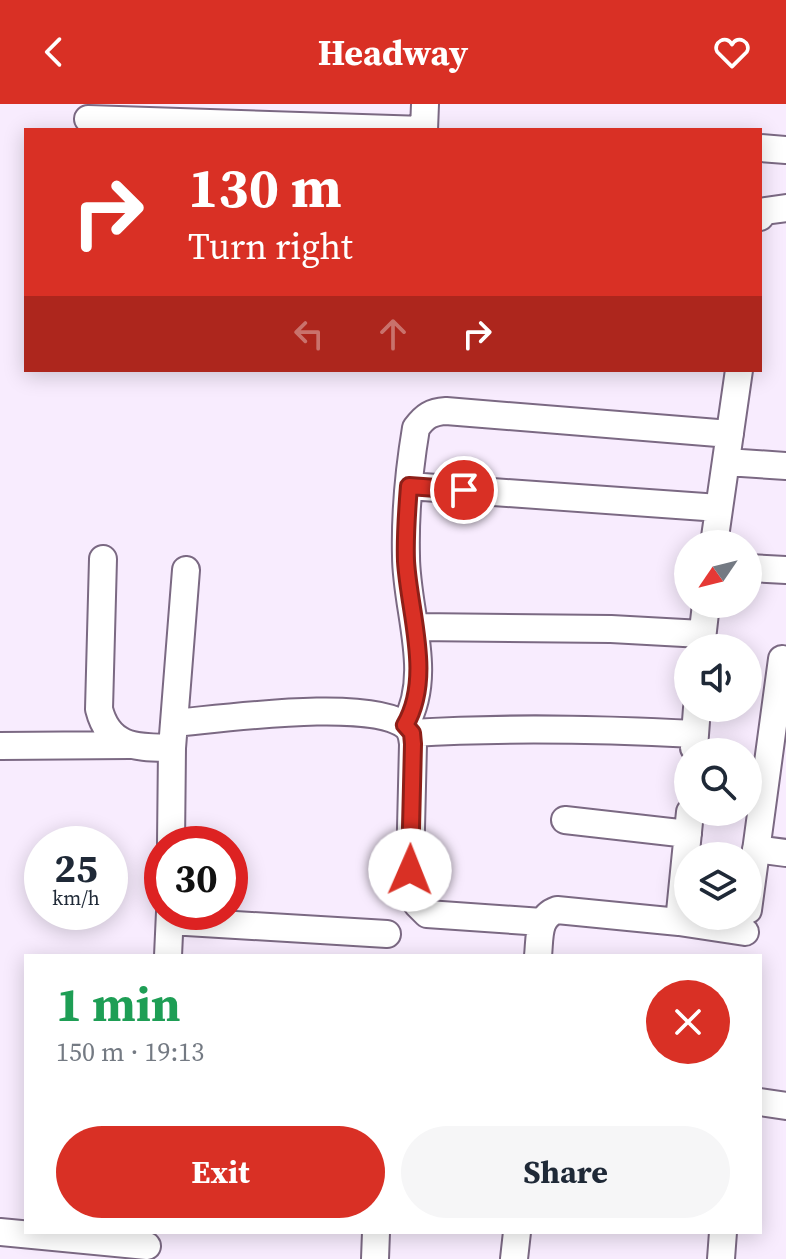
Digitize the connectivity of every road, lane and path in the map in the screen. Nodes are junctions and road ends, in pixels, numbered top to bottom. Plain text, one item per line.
1 (425, 104) edge
2 (88, 118) edge
3 (368, 128) edge
4 (424, 128) edge
5 (762, 148) edge
6 (786, 150) edge
7 (786, 208) edge
8 (762, 215) edge
9 (739, 372) edge
10 (730, 434) junction
11 (726, 462) junction
12 (786, 466) edge
13 (409, 486) junction
14 (719, 508) junction
15 (716, 530) edge
16 (103, 559) dead end
17 (762, 569) edge
18 (186, 570) dead end
19 (786, 570) edge
20 (416, 627) junction
21 (674, 637) edge
22 (782, 659) dead end
23 (408, 729) junction
24 (695, 731) edge
25 (173, 736) junction
26 (129, 745) junction
27 (0, 746) edge
28 (565, 820) dead end
29 (674, 823) edge
30 (171, 826) edge
31 (757, 842) edge
32 (762, 850) edge
33 (786, 853) edge
34 (542, 922) junction
35 (674, 922) edge
36 (248, 923) edge
37 (169, 930) edge
38 (387, 934) dead end
39 (168, 954) edge
40 (538, 954) edge
41 (762, 1102) edge
42 (786, 1106) edge
43 (0, 1232) edge
44 (376, 1234) edge
45 (517, 1234) edge
46 (723, 1234) edge
47 (147, 1246) edge
48 (375, 1259) edge
49 (514, 1259) edge
50 (721, 1259) edge

1 - 4 street
2 - 3 street
5 - 6 street
7 - 8 street
9 - 10 street
10 - 11 street
10 - 13 street
11 - 12 street
11 - 14 street
13 - 14 street
13 - 20 street
14 - 15 street
16 - 26 street
17 - 19 street
18 - 25 street
20 - 21 street
20 - 23 street
22 - 31 street
23 - 24 street
23 - 25 street
23 - 34 street
25 - 26 street
25 - 30 street
26 - 27 street
28 - 29 street
32 - 33 street
34 - 35 street
34 - 40 street
36 - 38 street
37 - 39 street
41 - 42 street
43 - 47 street
44 - 48 street
45 - 49 street
46 - 50 street

